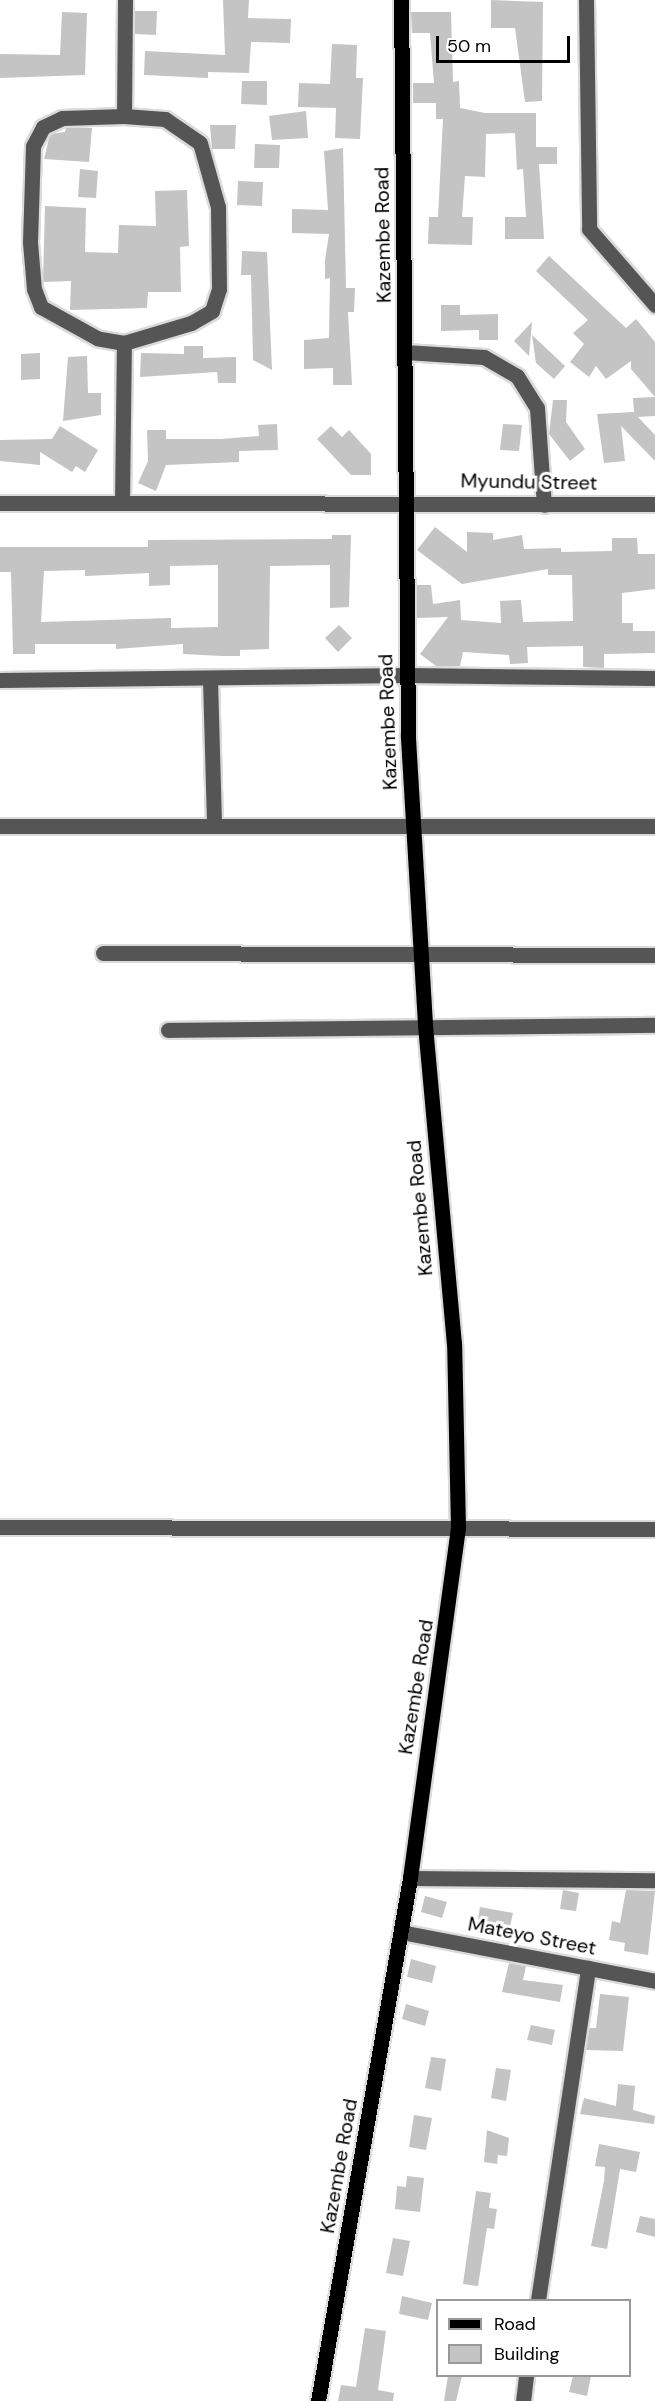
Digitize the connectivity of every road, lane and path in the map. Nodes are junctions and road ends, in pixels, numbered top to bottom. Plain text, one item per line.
1 (125, 0) edge
2 (401, 0) edge
3 (586, 0) edge
4 (124, 116) junction
5 (655, 305) edge
6 (124, 343) junction
7 (405, 352) junction
8 (403, 500) junction
9 (122, 501) junction
10 (0, 503) edge
11 (655, 504) edge
12 (544, 505) junction
13 (407, 675) junction
14 (655, 678) edge
15 (210, 679) junction
16 (0, 680) edge
17 (214, 825) junction
18 (0, 826) edge
19 (655, 826) edge
20 (414, 827) junction
21 (103, 953) dead end
22 (422, 953) junction
23 (655, 955) edge
24 (425, 1024) junction
25 (655, 1025) edge
26 (168, 1030) dead end
27 (0, 1527) edge
28 (458, 1528) junction
29 (655, 1529) edge
30 (410, 1878) junction
31 (655, 1880) edge
32 (401, 1932) junction
33 (588, 1968) junction
34 (655, 1981) edge
35 (538, 2299) edge
36 (526, 2377) edge
37 (318, 2401) edge
38 (523, 2401) edge

1 - 4 street
2 - 7 main road, Kazembe Road
3 - 5 street
4 - 6 street
4 - 6 street
6 - 9 street
7 - 8 main road, Kazembe Road
7 - 12 street
8 - 9 street, Myundu Street
8 - 12 street, Myundu Street
8 - 13 main road, Kazembe Road
9 - 10 street, Myundu Street
11 - 12 street, Myundu Street
13 - 14 street
13 - 15 street
13 - 20 main road, Kazembe Road
15 - 16 street
15 - 17 street
17 - 18 street
17 - 20 street
19 - 20 street
20 - 22 main road, Kazembe Road
21 - 22 street
22 - 23 street
22 - 24 main road, Kazembe Road
24 - 25 street
24 - 26 street
24 - 28 main road, Kazembe Road
27 - 28 street
28 - 29 street
28 - 30 main road, Kazembe Road
30 - 31 street
30 - 32 main road, Kazembe Road
32 - 33 street, Mateyo Street
32 - 37 main road, Kazembe Road
33 - 34 street, Mateyo Street
33 - 35 street
36 - 38 street

